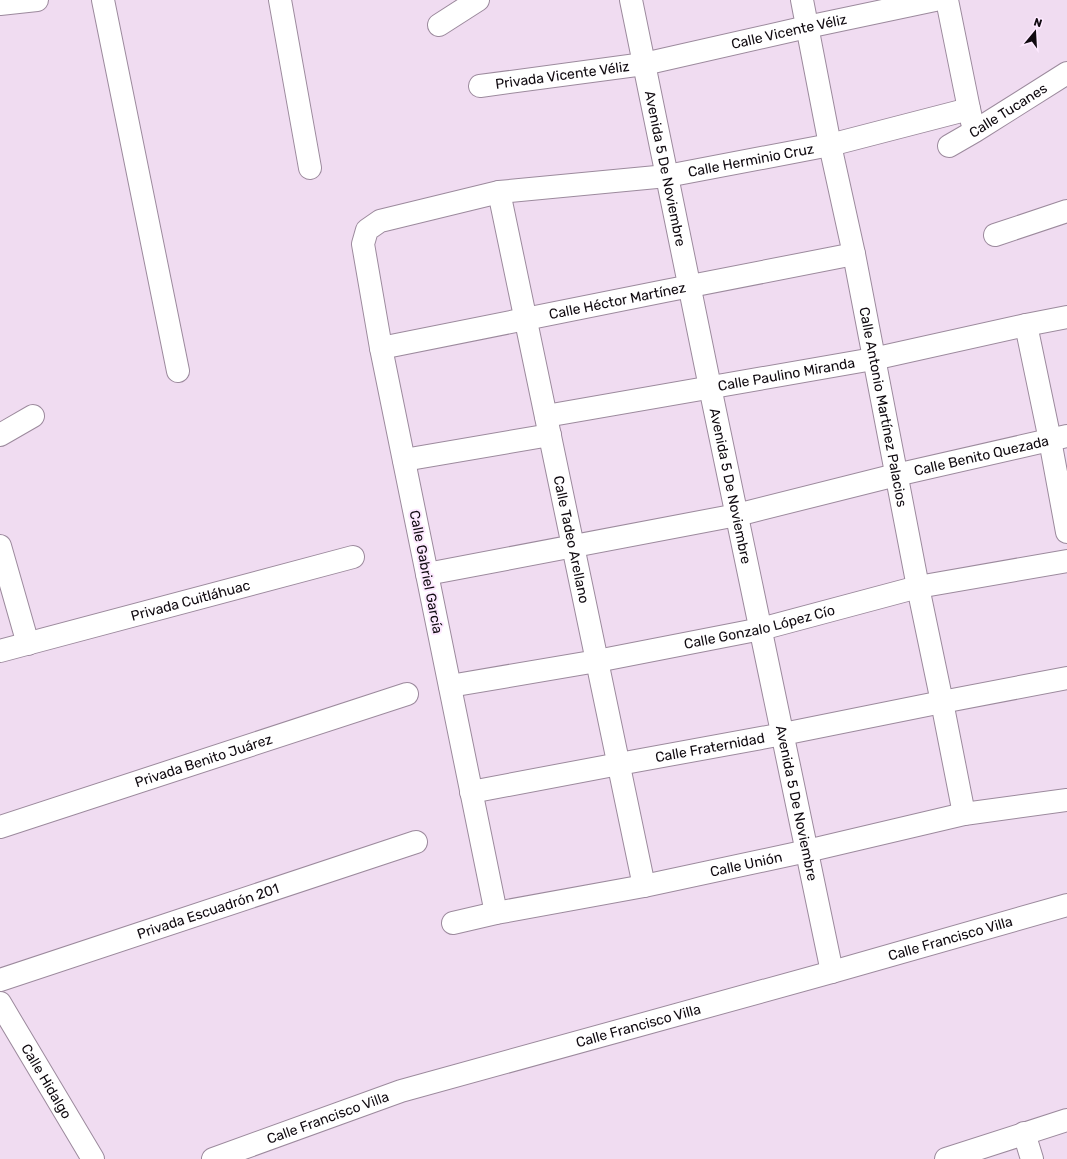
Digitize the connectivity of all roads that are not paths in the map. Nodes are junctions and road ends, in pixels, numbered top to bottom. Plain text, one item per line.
1 (37, 0) edge
2 (103, 0) edge
3 (280, 0) edge
4 (478, 0) edge
5 (631, 0) edge
6 (802, 0) edge
7 (935, 0) edge
8 (947, 0) edge
9 (0, 4) edge
10 (439, 25) dead end
11 (807, 27) junction
12 (644, 64) junction
13 (1067, 73) edge
14 (480, 86) dead end
15 (969, 109) junction
16 (975, 131) junction
17 (830, 145) junction
18 (949, 146) dead end
19 (310, 168) dead end
20 (667, 176) junction
21 (499, 192) junction
22 (1067, 200) edge
23 (1067, 211) edge
24 (1033, 223) junction
25 (367, 230) joint
26 (995, 235) dead end
27 (854, 254) junction
28 (689, 286) junction
29 (1067, 317) edge
30 (526, 320) junction
31 (1026, 325) junction
32 (381, 348) junction
33 (873, 359) junction
34 (178, 371) dead end
35 (710, 388) junction
36 (33, 416) dead end
37 (548, 425) junction
38 (0, 436) edge
39 (1058, 438) edge
40 (404, 460) junction
41 (896, 475) junction
42 (737, 515) junction
43 (1067, 532) edge
44 (0, 546) edge
45 (573, 546) junction
46 (353, 557) dead end
47 (1067, 561) edge
48 (427, 574) junction
49 (918, 588) junction
50 (761, 629) junction
51 (28, 644) junction
52 (0, 651) edge
53 (597, 661) junction
54 (1067, 678) edge
55 (450, 686) junction
56 (407, 694) dead end
57 (942, 702) junction
58 (783, 734) junction
59 (619, 764) junction
60 (471, 792) junction
61 (1067, 800) edge
62 (964, 814) junction
63 (0, 827) edge
64 (416, 842) dead end
65 (807, 851) junction
66 (644, 886) junction
67 (1067, 905) edge
68 (496, 913) junction
69 (453, 922) dead end
70 (832, 972) junction
71 (0, 980) edge
72 (0, 1003) edge
73 (1067, 1120) edge
74 (1024, 1133) junction
75 (93, 1159) edge
76 (213, 1159) edge
77 (946, 1159) edge
78 (1032, 1159) edge

1 - 9 street
2 - 34 street
3 - 19 street
4 - 10 street
5 - 12 street, Avenida 5 De Noviembre
6 - 11 street, Calle Antonio Martínez Palacios
7 - 11 street, Calle Vicente Véliz
8 - 15 street
11 - 12 street, Calle Vicente Véliz
11 - 17 street, Calle Antonio Martínez Palacios
12 - 14 street, Privada Vicente Véliz
12 - 20 street, Avenida 5 De Noviembre
13 - 16 street, Calle Tucanes
15 - 16 street
15 - 17 street, Calle Herminio Cruz
16 - 18 street, Calle Tucanes
17 - 20 street, Calle Herminio Cruz
17 - 27 street, Calle Antonio Martínez Palacios
20 - 21 street, Calle Herminio Cruz
20 - 28 street, Avenida 5 De Noviembre
21 - 25 street, Calle Herminio Cruz
21 - 30 street, Calle Tadeo Arellano
22 - 24 street
23 - 24 street
24 - 26 street
25 - 32 street, Calle Gabriel García
27 - 28 street, Calle Héctor Martínez
27 - 33 street, Calle Antonio Martínez Palacios
28 - 30 street, Calle Héctor Martínez
28 - 35 street, Avenida 5 De Noviembre
29 - 31 street, Calle Paulino Miranda
30 - 32 street, Calle Héctor Martínez
30 - 37 street, Calle Tadeo Arellano
31 - 33 street, Calle Paulino Miranda
31 - 39 street
32 - 40 street, Calle Gabriel García
33 - 35 street, Calle Paulino Miranda
33 - 41 street, Calle Antonio Martínez Palacios
35 - 37 street, Calle Paulino Miranda
35 - 42 street, Avenida 5 De Noviembre
36 - 38 street
37 - 40 street, Calle Paulino Miranda
37 - 45 street, Calle Tadeo Arellano
39 - 41 street, Calle Benito Quezada
39 - 43 street
40 - 48 street, Calle Gabriel García
41 - 42 street, Calle Benito Quezada
41 - 49 street, Calle Antonio Martínez Palacios
42 - 45 street, Calle Benito Quezada
42 - 50 street, Avenida 5 De Noviembre
44 - 51 street
45 - 48 street, Calle Benito Quezada
45 - 53 street, Calle Tadeo Arellano
46 - 51 street, Privada Cuitláhuac
47 - 49 street, Calle Gonzalo López Cío
48 - 55 street, Calle Gabriel García
49 - 50 street, Calle Gonzalo López Cío
49 - 57 street, Calle Antonio Martínez Palacios
50 - 53 street, Calle Gonzalo López Cío
50 - 58 street, Avenida 5 De Noviembre
51 - 52 street, Privada Cuitláhuac
53 - 55 street, Calle Gonzalo López Cío
53 - 59 street, Calle Tadeo Arellano
54 - 57 street, Calle Fraternidad
55 - 60 street, Calle Gabriel García
56 - 63 street, Privada Benito Juárez
57 - 58 street, Calle Fraternidad
57 - 62 street, Calle Antonio Martínez Palacios
58 - 59 street, Calle Fraternidad
58 - 65 street, Avenida 5 De Noviembre
59 - 60 street, Calle Fraternidad
59 - 66 street, Calle Tadeo Arellano
60 - 68 street, Calle Gabriel García
61 - 62 street, Calle Unión
62 - 65 street, Calle Unión
64 - 71 street, Privada Escuadrón 201
65 - 66 street, Calle Unión
65 - 70 street, Avenida 5 De Noviembre
66 - 68 street, Calle Unión
67 - 70 street, Calle Francisco Villa
68 - 69 street, Calle Unión
70 - 76 street, Calle Francisco Villa
72 - 75 street, Calle Hidalgo
73 - 74 street
74 - 77 street
74 - 78 street

